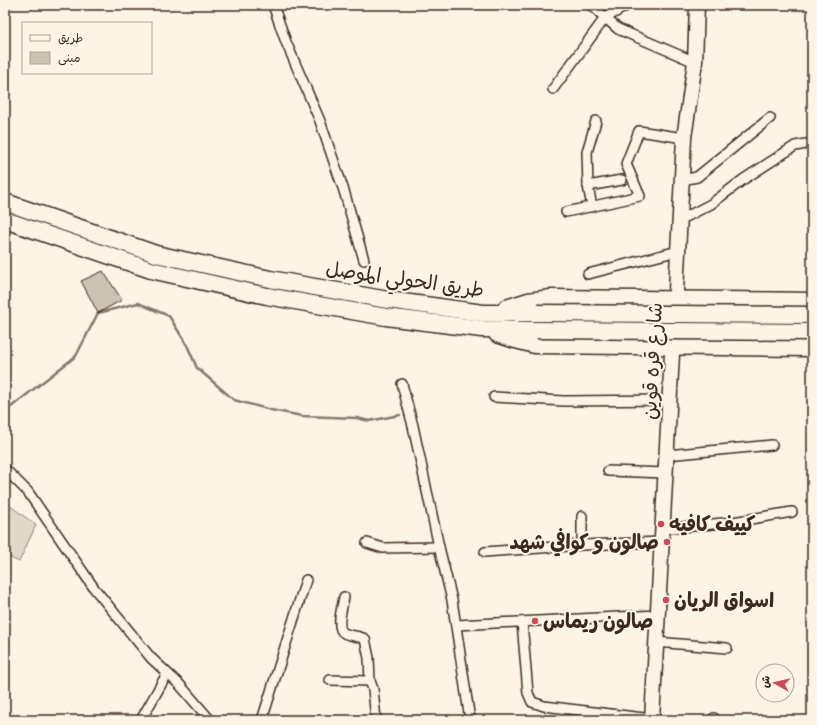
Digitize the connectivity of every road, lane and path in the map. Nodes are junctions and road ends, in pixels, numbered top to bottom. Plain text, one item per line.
1 (273, 5) edge
2 (590, 5) edge
3 (628, 5) edge
4 (697, 5) edge
5 (605, 18) junction
6 (695, 62) junction
7 (553, 89) dead end
8 (770, 118) dead end
9 (596, 121) dead end
10 (684, 138) junction
11 (812, 146) edge
12 (622, 180) dead end
13 (682, 180) junction
14 (588, 186) junction
15 (5, 202) edge
16 (592, 207) junction
17 (566, 212) dead end
18 (5, 220) edge
19 (680, 220) junction
20 (678, 251) junction
21 (364, 260) dead end
22 (588, 274) dead end
23 (675, 299) junction
24 (812, 301) edge
25 (483, 313) junction
26 (812, 315) edge
27 (482, 329) junction
28 (812, 332) edge
29 (673, 346) junction
30 (812, 348) edge
31 (402, 384) dead end
32 (494, 397) dead end
33 (670, 400) junction
34 (772, 445) dead end
35 (667, 455) junction
36 (5, 469) edge
37 (608, 471) dead end
38 (666, 473) junction
39 (792, 512) dead end
40 (582, 516) dead end
41 (662, 536) junction
42 (367, 543) dead end
43 (582, 545) junction
44 (439, 547) junction
45 (485, 552) dead end
46 (306, 580) dead end
47 (344, 597) dead end
48 (658, 615) junction
49 (522, 622) junction
50 (456, 625) junction
51 (656, 642) junction
52 (727, 648) dead end
53 (167, 674) junction
54 (330, 680) dead end
55 (370, 681) junction
56 (203, 712) junction
57 (652, 719) edge
58 (141, 720) edge
59 (198, 720) edge
60 (210, 720) edge
61 (262, 720) edge
62 (376, 720) edge
63 (470, 720) edge

1 - 21 street
2 - 5 street
3 - 5 street
4 - 6 main road, شارع قره قوين
5 - 6 street
5 - 7 street
6 - 10 main road, شارع قره قوين
8 - 13 street
9 - 14 street
10 - 13 main road, شارع قره قوين
10 - 16 street
11 - 19 street
12 - 14 street
13 - 19 main road, شارع قره قوين
14 - 16 street
15 - 25 highway, طريق الحولي الموصل
16 - 17 street
18 - 27 highway, طريق الحولي الموصل
19 - 20 main road, شارع قره قوين
20 - 22 street
20 - 23 main road, شارع قره قوين
23 - 24 highway
23 - 25 highway
23 - 29 main road, شارع قره قوين
25 - 26 highway, طريق الحولي الموصل, bridge
27 - 28 highway, طريق الحولي الموصل, bridge
27 - 29 highway
29 - 30 highway
29 - 33 main road, شارع قره قوين
31 - 44 street
32 - 33 street
33 - 35 main road, شارع قره قوين
34 - 35 street
35 - 38 main road, شارع قره قوين
36 - 53 street
37 - 38 street
38 - 41 main road, شارع قره قوين
39 - 41 street
40 - 43 street
41 - 43 street
41 - 48 main road, شارع قره قوين
42 - 44 street
43 - 45 street
44 - 50 street
46 - 61 street
47 - 55 street
48 - 49 street
48 - 51 main road, شارع قره قوين
49 - 50 street
49 - 57 street
50 - 63 street
51 - 52 street
51 - 57 main road, شارع قره قوين
53 - 56 street
53 - 58 street
54 - 55 street
55 - 62 street
56 - 59 street
56 - 60 street

